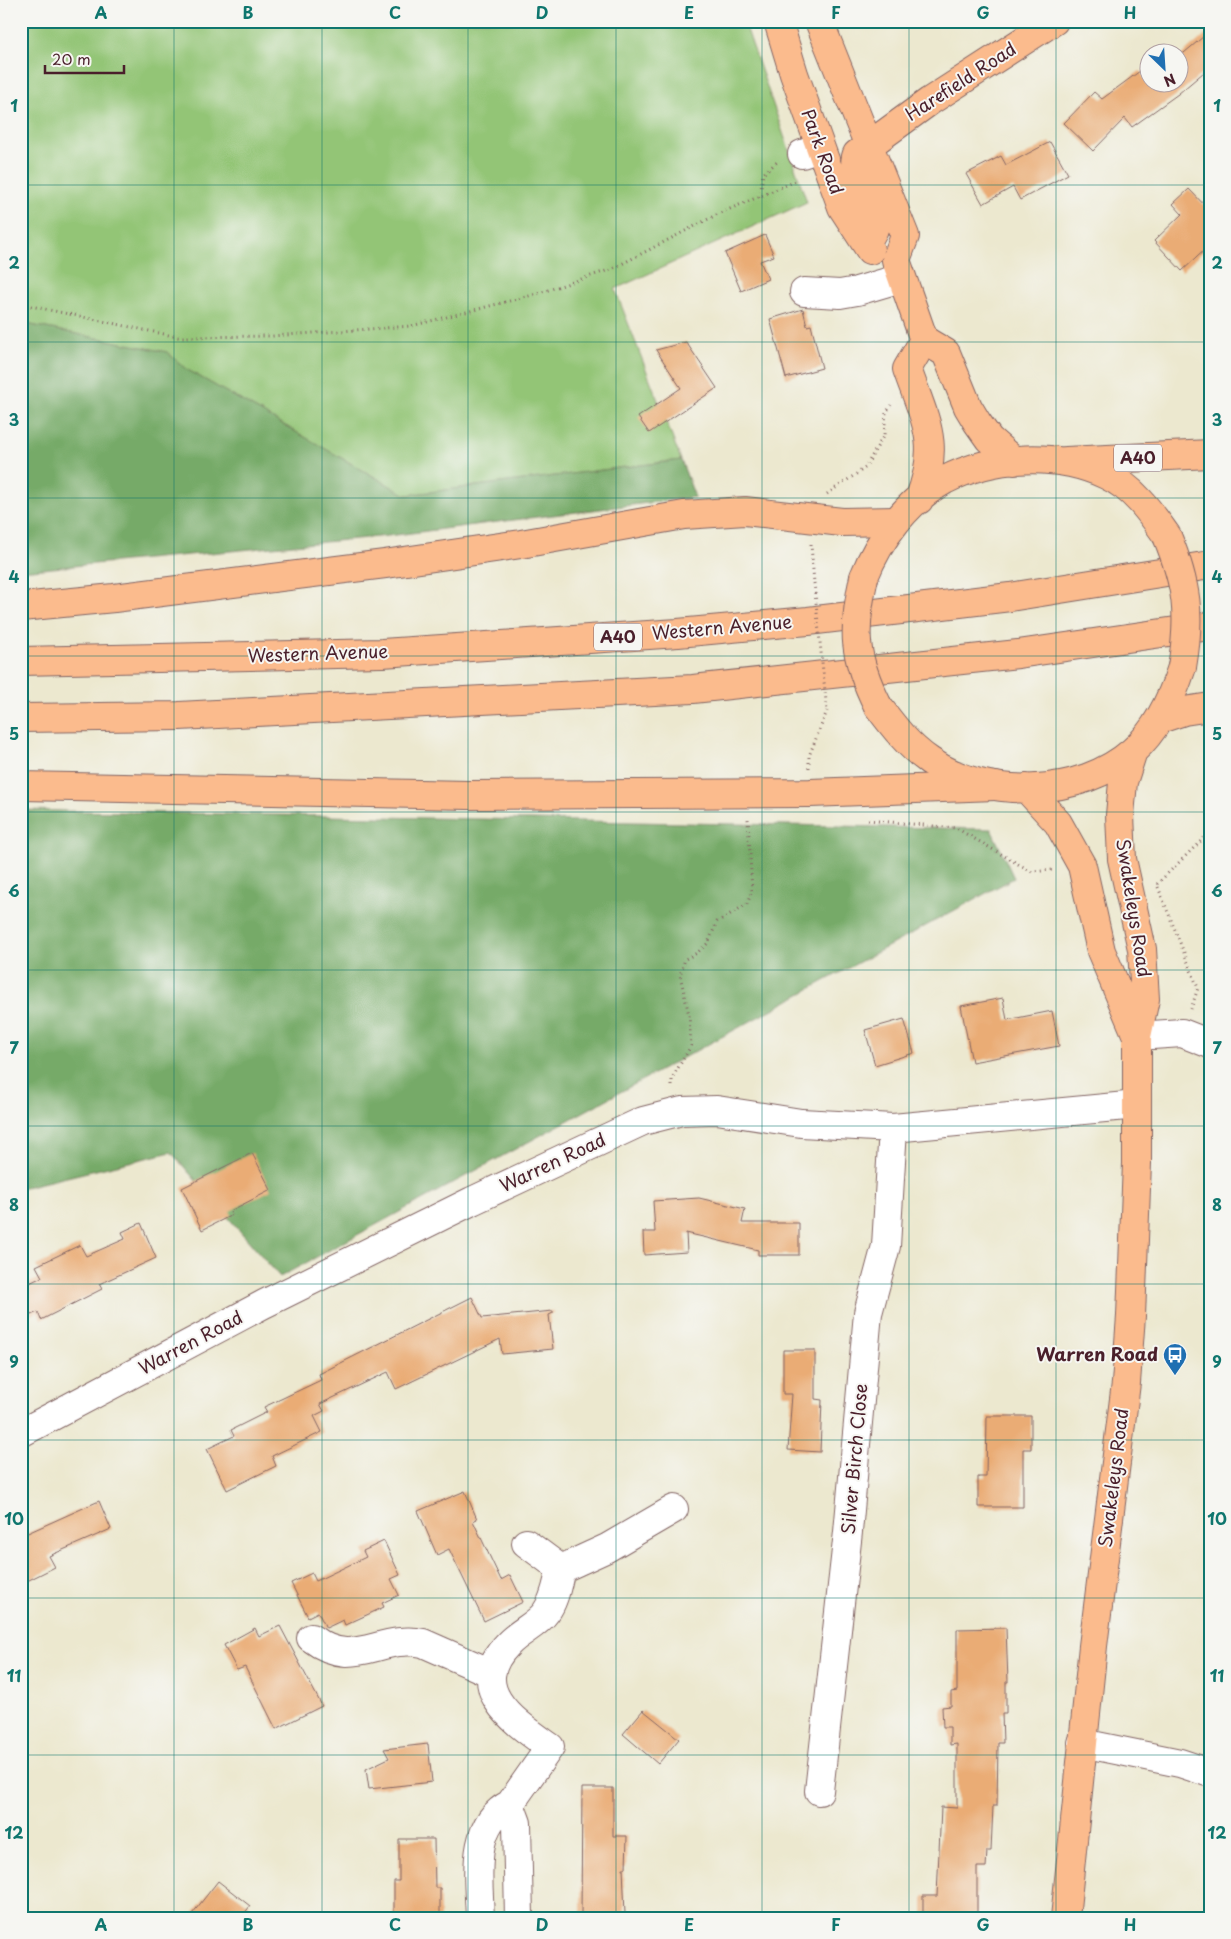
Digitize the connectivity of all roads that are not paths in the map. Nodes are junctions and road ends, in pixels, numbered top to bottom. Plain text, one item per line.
1 (778, 21) edge
2 (819, 21) edge
3 (1054, 21) edge
4 (868, 144) junction
5 (867, 242) junction
6 (899, 269) junction
7 (804, 292) dead end
8 (924, 340) junction
9 (1210, 454) edge
10 (1014, 461) junction
11 (1066, 462) junction
12 (919, 500) junction
13 (896, 521) junction
14 (1210, 565) edge
15 (21, 607) edge
16 (1210, 626) edge
17 (21, 661) edge
18 (1210, 707) edge
19 (21, 718) edge
20 (1160, 719) junction
21 (1133, 751) junction
22 (21, 786) edge
23 (995, 786) junction
24 (1026, 788) junction
25 (1137, 1036) junction
26 (1210, 1044) edge
27 (1137, 1105) junction
28 (893, 1128) junction
29 (21, 1432) edge
30 (674, 1509) dead end
31 (526, 1543) dead end
32 (561, 1569) junction
33 (311, 1638) dead end
34 (491, 1673) junction
35 (1082, 1743) junction
36 (1210, 1773) edge
37 (819, 1791) dead end
38 (510, 1804) junction
39 (480, 1918) edge
40 (518, 1918) edge
41 (1065, 1918) edge

1 - 5 main road, Park Road
2 - 4 main road
3 - 4 main road, Harefield Road
4 - 5 main road
4 - 6 main road
5 - 6 main road, Park Road
6 - 7 street
6 - 8 main road
8 - 10 main road
8 - 12 main road
9 - 11 main road, A40
10 - 11 main road
10 - 12 main road
11 - 20 main road, bridge
12 - 13 main road
13 - 15 main road
13 - 23 main road, bridge
14 - 17 main road, Western Avenue / A40
16 - 19 main road
18 - 20 main road
20 - 21 main road
21 - 24 main road
21 - 25 main road, Swakeleys Road
22 - 23 main road
23 - 24 main road
24 - 25 main road, Swakeleys Road
25 - 26 street
25 - 27 main road, Swakeleys Road
27 - 28 street, Warren Road
27 - 35 main road, Swakeleys Road
28 - 29 street, Warren Road
28 - 37 street, Silver Birch Close
30 - 32 street
31 - 32 street
32 - 34 street
33 - 34 street
34 - 38 street
35 - 36 street
35 - 41 main road, Swakeleys Road
38 - 39 street
38 - 40 street

